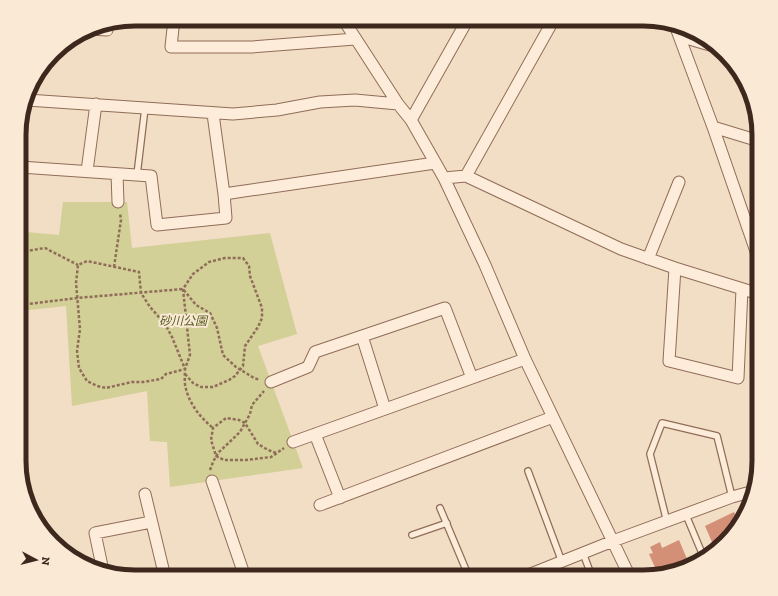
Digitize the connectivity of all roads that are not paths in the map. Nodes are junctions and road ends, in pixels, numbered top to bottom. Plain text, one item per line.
1 (173, 26) edge
2 (347, 26) edge
3 (464, 26) dead end
4 (550, 26) edge
5 (677, 32) edge
6 (679, 36) junction
7 (355, 39) junction
8 (701, 43) edge
9 (32, 100) edge
10 (96, 104) junction
11 (398, 104) junction
12 (145, 108) junction
13 (213, 114) junction
14 (411, 120) junction
15 (713, 127) junction
16 (752, 139) edge
17 (435, 163) junction
18 (26, 167) edge
19 (87, 171) junction
20 (117, 174) junction
21 (137, 176) junction
22 (466, 176) junction
23 (444, 178) junction
24 (679, 182) dead end
25 (224, 194) junction
26 (118, 202) road end
27 (747, 226) junction
28 (752, 227) edge
29 (752, 240) edge
30 (648, 259) junction
31 (675, 268) junction
32 (742, 289) junction
33 (752, 292) edge
34 (362, 336) junction
35 (524, 359) junction
36 (472, 378) junction
37 (271, 382) road end
38 (385, 409) junction
39 (553, 417) junction
40 (315, 434) junction
41 (293, 442) road end
42 (528, 471) dead end
43 (212, 481) road end
44 (747, 493) edge
45 (145, 494) dead end
46 (732, 497) junction
47 (340, 498) junction
48 (320, 505) dead end
49 (440, 508) dead end
50 (686, 515) junction
51 (151, 522) junction
52 (667, 522) junction
53 (447, 523) junction
54 (412, 535) dead end
55 (613, 541) junction
56 (702, 553) edge
57 (584, 554) junction
58 (562, 562) junction
59 (102, 564) edge
60 (163, 570) edge
61 (243, 570) edge
62 (466, 570) edge
63 (545, 570) edge
64 (590, 570) edge
65 (627, 570) edge

1 - 7 street
2 - 7 street
3 - 14 street
4 - 22 street
5 - 6 street
6 - 8 street
6 - 15 street
7 - 11 street
9 - 10 street
10 - 12 street
10 - 19 street
11 - 13 street
11 - 14 street
12 - 13 street
12 - 21 lane
13 - 25 street
14 - 17 street
15 - 16 street
15 - 27 street
17 - 23 street
17 - 25 street
18 - 19 street
19 - 20 street
20 - 21 street
20 - 26 street
21 - 25 street
22 - 23 street
22 - 30 street
23 - 35 street
24 - 30 street
27 - 28 street
27 - 29 street
30 - 31 street
31 - 32 street
31 - 32 street
32 - 33 street
34 - 36 street
34 - 37 street
34 - 38 street
35 - 36 street
35 - 39 street
36 - 38 street
38 - 40 street
39 - 47 street
39 - 55 street
40 - 41 street
40 - 47 street
42 - 58 lane
43 - 61 street
44 - 46 street
45 - 51 street
46 - 50 street
46 - 52 lane
47 - 48 street
49 - 53 lane
50 - 52 street
50 - 56 lane
51 - 59 street
51 - 60 street
52 - 55 street
53 - 54 lane
53 - 62 lane
55 - 57 street
55 - 65 street
57 - 58 street
57 - 64 lane
58 - 63 street

